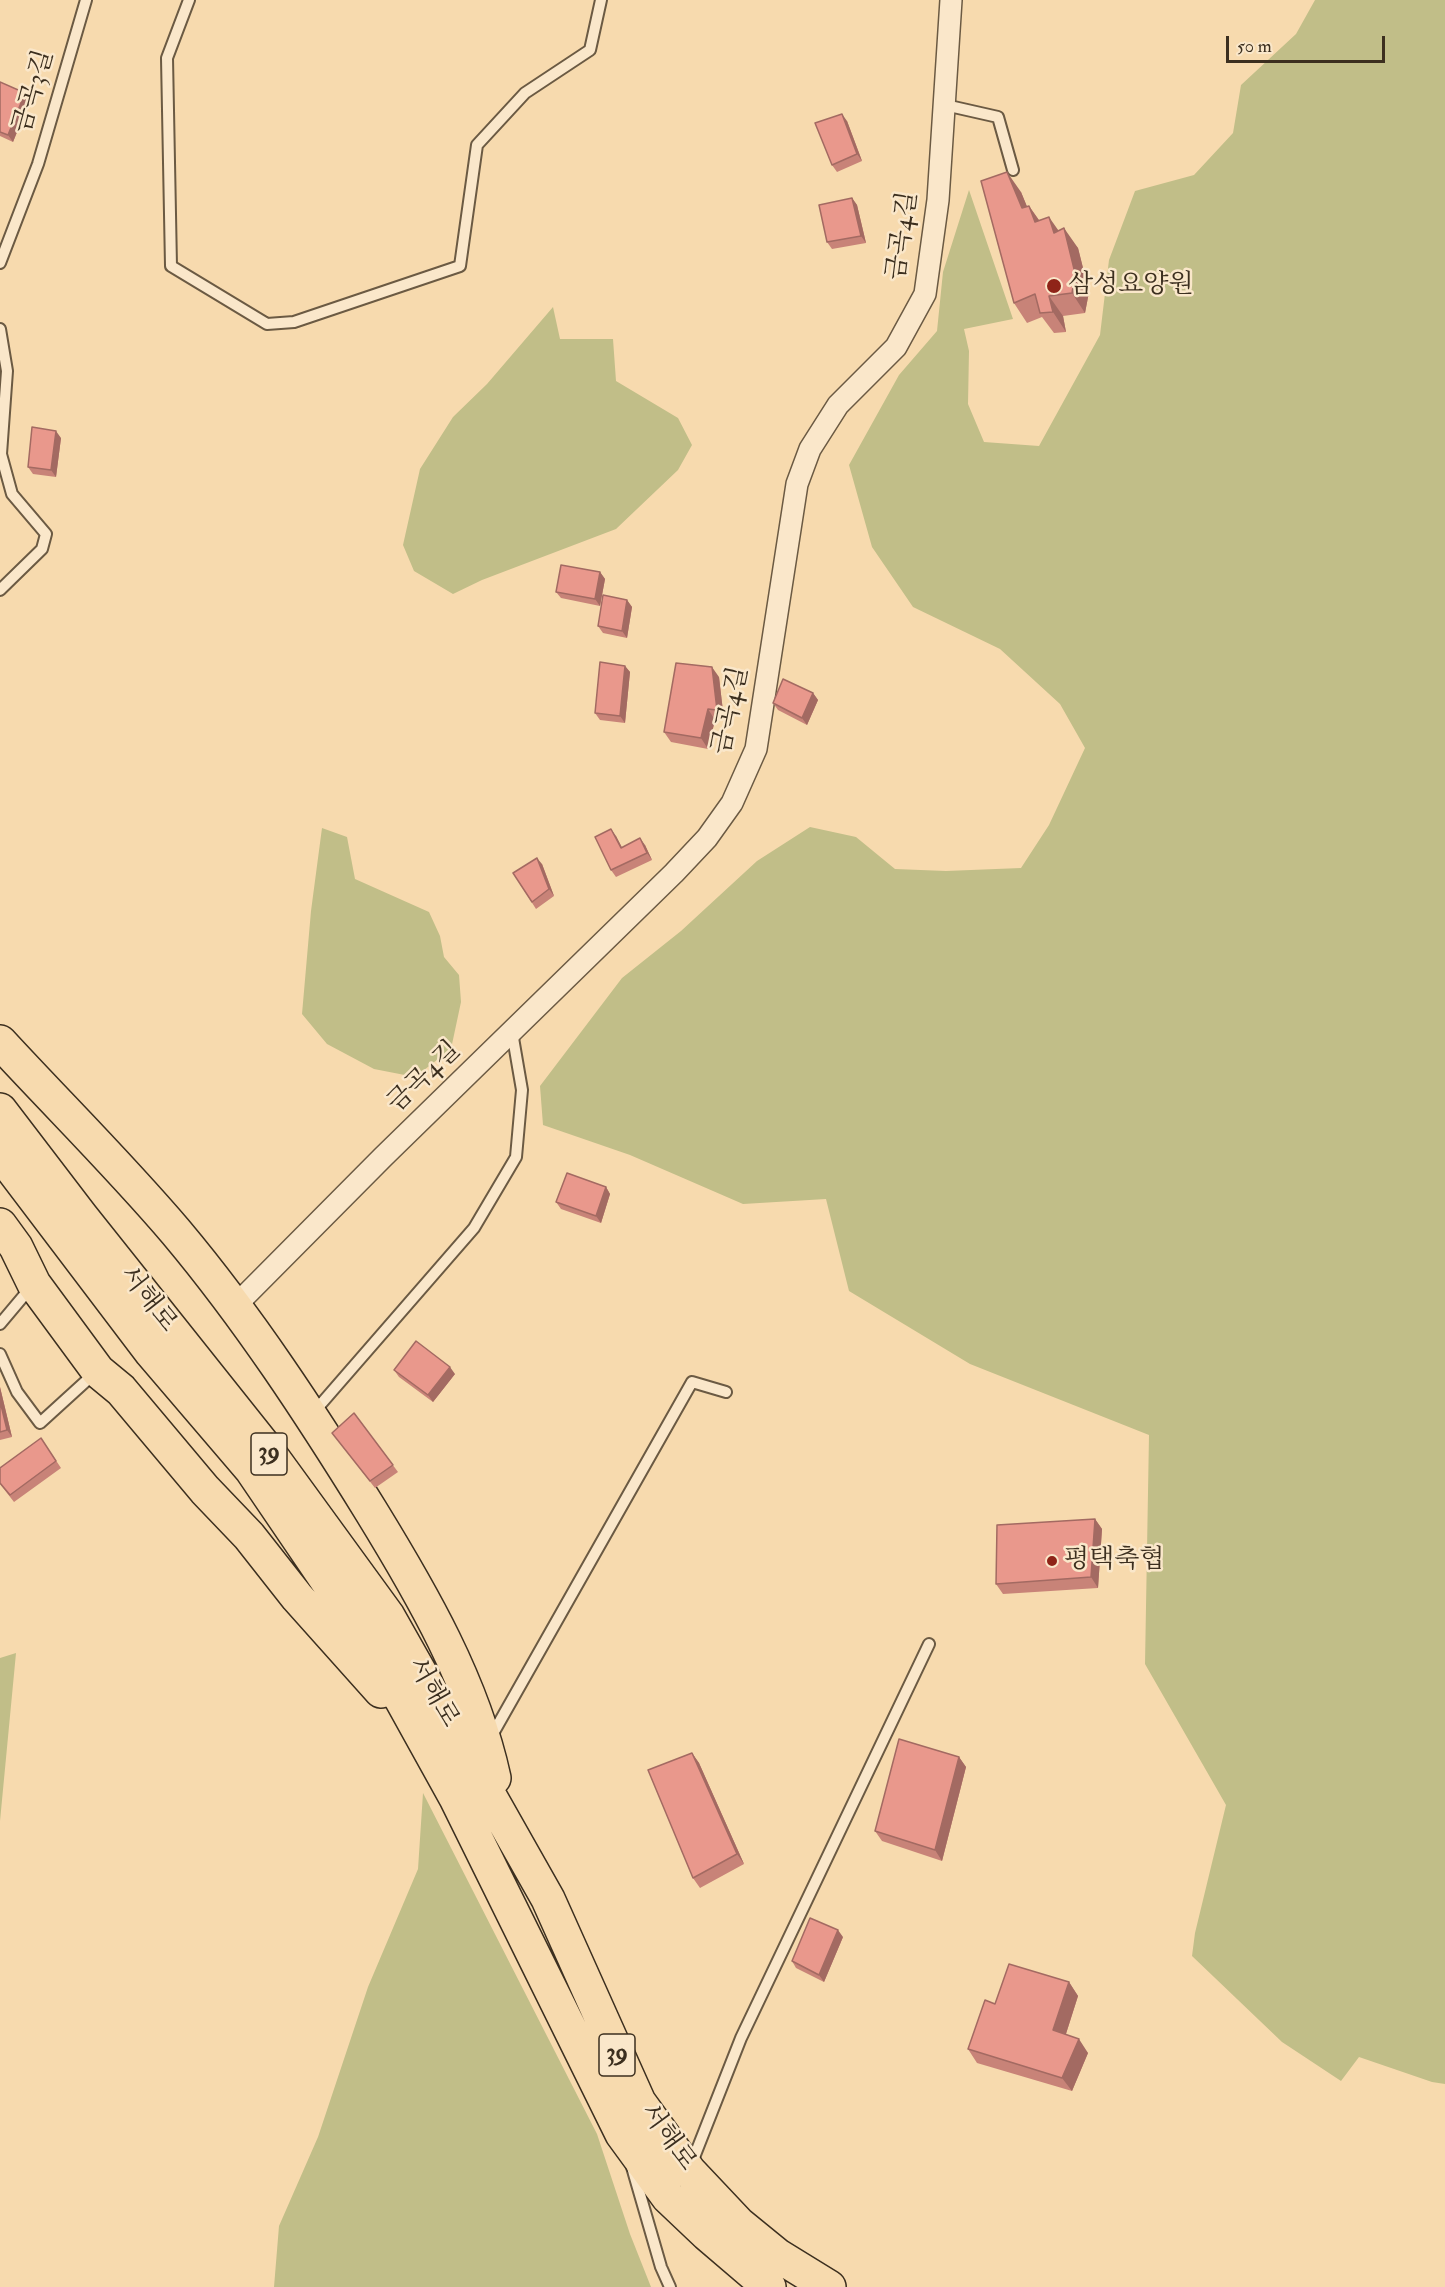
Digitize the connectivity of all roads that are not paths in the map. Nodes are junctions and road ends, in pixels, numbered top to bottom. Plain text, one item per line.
1 (86, 0) edge
2 (189, 0) edge
3 (601, 0) edge
4 (953, 1) edge
5 (945, 105) junction
6 (1013, 170) dead end
7 (0, 263) edge
8 (0, 329) edge
9 (0, 590) edge
10 (512, 1032) junction
11 (0, 1042) edge
12 (0, 1110) edge
13 (0, 1153) edge
14 (0, 1225) edge
15 (34, 1284) junction
16 (235, 1306) junction
17 (0, 1324) edge
18 (0, 1354) edge
19 (110, 1381) junction
20 (726, 1392) dead end
21 (311, 1415) junction
22 (929, 1644) dead end
23 (419, 1732) junction
24 (487, 1745) junction
25 (503, 1822) junction
26 (622, 2134) junction
27 (689, 2171) junction
28 (670, 2287) edge
29 (769, 2287) edge
30 (829, 2287) edge

1 - 7 lane, 금곡3길
2 - 3 lane
4 - 5 street, 금곡4길
5 - 6 lane
5 - 10 street, 금곡4길
8 - 9 lane
10 - 16 street, 금곡4길
10 - 21 lane
11 - 16 main road
12 - 25 main road, 서해로 / 39
13 - 23 main road, 서해로 / 39
14 - 15 main road
15 - 17 lane
15 - 19 main road
16 - 21 main road
18 - 19 lane
19 - 23 main road
20 - 24 lane
21 - 24 main road
22 - 27 lane
23 - 26 main road, 서해로 / 39
24 - 25 main road
25 - 27 main road, 서해로 / 39
26 - 28 lane
26 - 29 main road, 서해로 / 39
27 - 30 main road, 서해로 / 39

